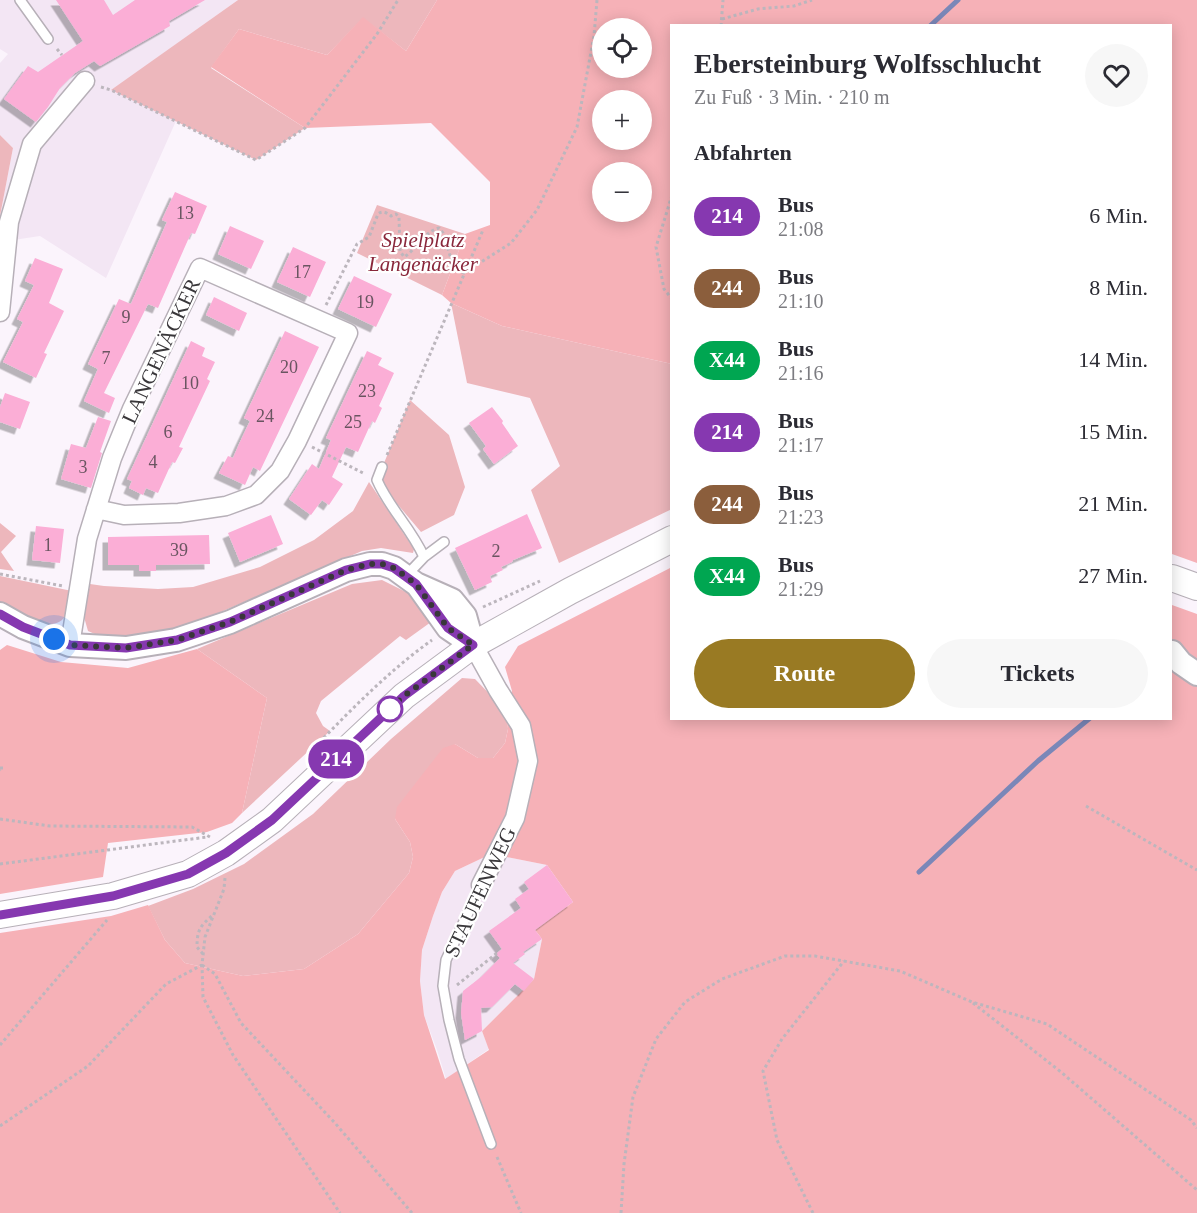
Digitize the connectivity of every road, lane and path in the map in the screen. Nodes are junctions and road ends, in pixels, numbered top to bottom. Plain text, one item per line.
1 (20, 0) edge
2 (398, 0) edge
3 (597, 0) edge
4 (723, 0) edge
5 (812, 0) edge
6 (722, 19) junction
7 (721, 24) edge
8 (48, 39) dead end
9 (85, 81) joint
10 (670, 202) edge
11 (483, 230) dead end
12 (464, 273) junction
13 (670, 296) edge
14 (0, 312) edge
15 (318, 320) junction
16 (297, 441) junction
17 (382, 467) joint
18 (378, 480) junction
19 (96, 509) junction
20 (670, 540) edge
21 (444, 542) dead end
22 (423, 557) junction
23 (0, 574) edge
24 (1172, 578) edge
25 (411, 580) junction
26 (1197, 587) edge
27 (79, 589) junction
28 (0, 614) edge
29 (448, 628) junction
30 (70, 645) junction
31 (473, 645) junction
32 (1172, 652) edge
33 (1197, 674) edge
34 (348, 713) dead end
35 (1086, 806) dead end
36 (0, 819) edge
37 (218, 845) junction
38 (0, 864) edge
39 (1197, 870) edge
40 (481, 885) joint
41 (113, 896) junction
42 (214, 914) junction
43 (0, 915) edge
44 (497, 953) dead end
45 (203, 954) junction
46 (844, 961) junction
47 (202, 965) junction
48 (443, 986) junction
49 (972, 1002) junction
50 (0, 1044) edge
51 (0, 1126) edge
52 (1197, 1128) edge
53 (491, 1144) joint
54 (1197, 1190) edge
55 (340, 1213) edge
56 (412, 1213) edge
57 (521, 1213) edge
58 (621, 1213) edge
59 (813, 1213) edge

1 - 8 lane
2 - 9 path
3 - 12 path
4 - 6 path
5 - 6 path
6 - 7 path
9 - 14 street
10 - 13 path
11 - 12 path
12 - 15 path
12 - 17 path
15 - 16 street, LANGENÄCKER
15 - 19 street, LANGENÄCKER
16 - 18 path
16 - 19 street, LANGENÄCKER
17 - 18 lane
18 - 22 lane
19 - 27 street, LANGENÄCKER
20 - 31 main road
21 - 22 lane
22 - 25 lane
23 - 27 path
24 - 26 main road
25 - 29 street
25 - 30 street
25 - 31 street
27 - 30 street, LANGENÄCKER
28 - 30 street
29 - 31 street
29 - 34 path
31 - 37 main road
31 - 40 street, STAUFENWEG
32 - 33 street
35 - 39 path
36 - 37 path
37 - 38 path
37 - 41 main road
37 - 42 path
40 - 48 lane, STAUFENWEG
41 - 43 main road
41 - 50 path
42 - 45 path
42 - 45 path
44 - 48 path
45 - 47 path
46 - 49 path
46 - 58 path
46 - 59 path
47 - 51 path
47 - 55 path
47 - 56 path
48 - 53 lane, STAUFENWEG
49 - 52 path
49 - 54 path
53 - 57 path

